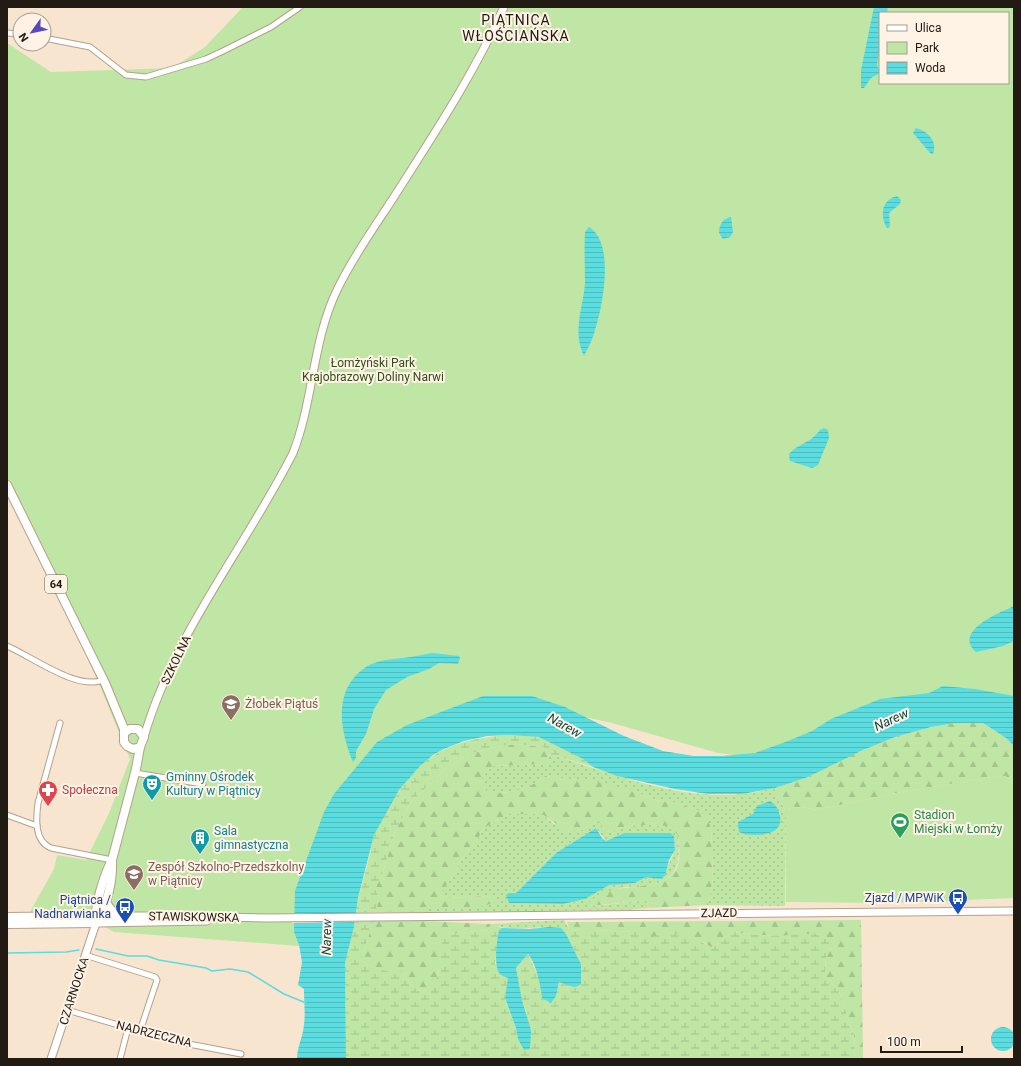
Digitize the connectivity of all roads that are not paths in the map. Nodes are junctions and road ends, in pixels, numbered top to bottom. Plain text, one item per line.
1 (300, 7) edge
2 (504, 7) edge
3 (52, 40) edge
4 (7, 485) edge
5 (7, 646) edge
6 (104, 682) junction
7 (154, 706) junction
8 (60, 723) dead end
9 (135, 728) junction
10 (124, 734) junction
11 (144, 737) junction
12 (140, 747) junction
13 (131, 749) junction
14 (135, 773) junction
15 (203, 784) dead end
16 (131, 785) junction
17 (7, 815) edge
18 (37, 826) junction
19 (112, 860) junction
20 (106, 902) junction
21 (1014, 910) edge
22 (122, 916) junction
23 (7, 918) edge
24 (97, 918) junction
25 (254, 918) junction
26 (7, 924) edge
27 (85, 955) junction
28 (67, 1010) junction
29 (128, 1028) junction
30 (140, 1031) junction
31 (241, 1054) dead end
32 (51, 1059) edge
33 (120, 1059) edge

1 - 3 street
2 - 7 main road, SZKOLNA
4 - 6 main road, 64
5 - 6 street
6 - 9 main road, 64
6 - 10 main road, 64
7 - 9 main road, SZKOLNA
7 - 11 main road, SZKOLNA
8 - 18 street
9 - 10 main road
9 - 11 main road, 64
10 - 13 main road, 64
11 - 12 main road, 64
12 - 13 main road
12 - 14 main road, 64
13 - 16 main road, 64
14 - 15 street
14 - 16 main road, 64
16 - 19 main road, 64
17 - 18 street
18 - 19 street
19 - 20 main road, 64
19 - 24 main road, 64
20 - 22 main road
20 - 24 main road, 64
21 - 25 main road, ZJAZD
22 - 24 main road, STAWISKOWSKA
22 - 25 main road, STAWISKOWSKA
23 - 24 main road, STAWISKOWSKA
24 - 25 main road, STAWISKOWSKA
24 - 26 main road, STAWISKOWSKA
24 - 27 main road, CZARNOCKA
27 - 28 main road, CZARNOCKA
27 - 30 street
28 - 29 street, NADRZECZNA
28 - 32 main road, CZARNOCKA
29 - 30 street, NADRZECZNA
29 - 33 street
30 - 31 street, NADRZECZNA

